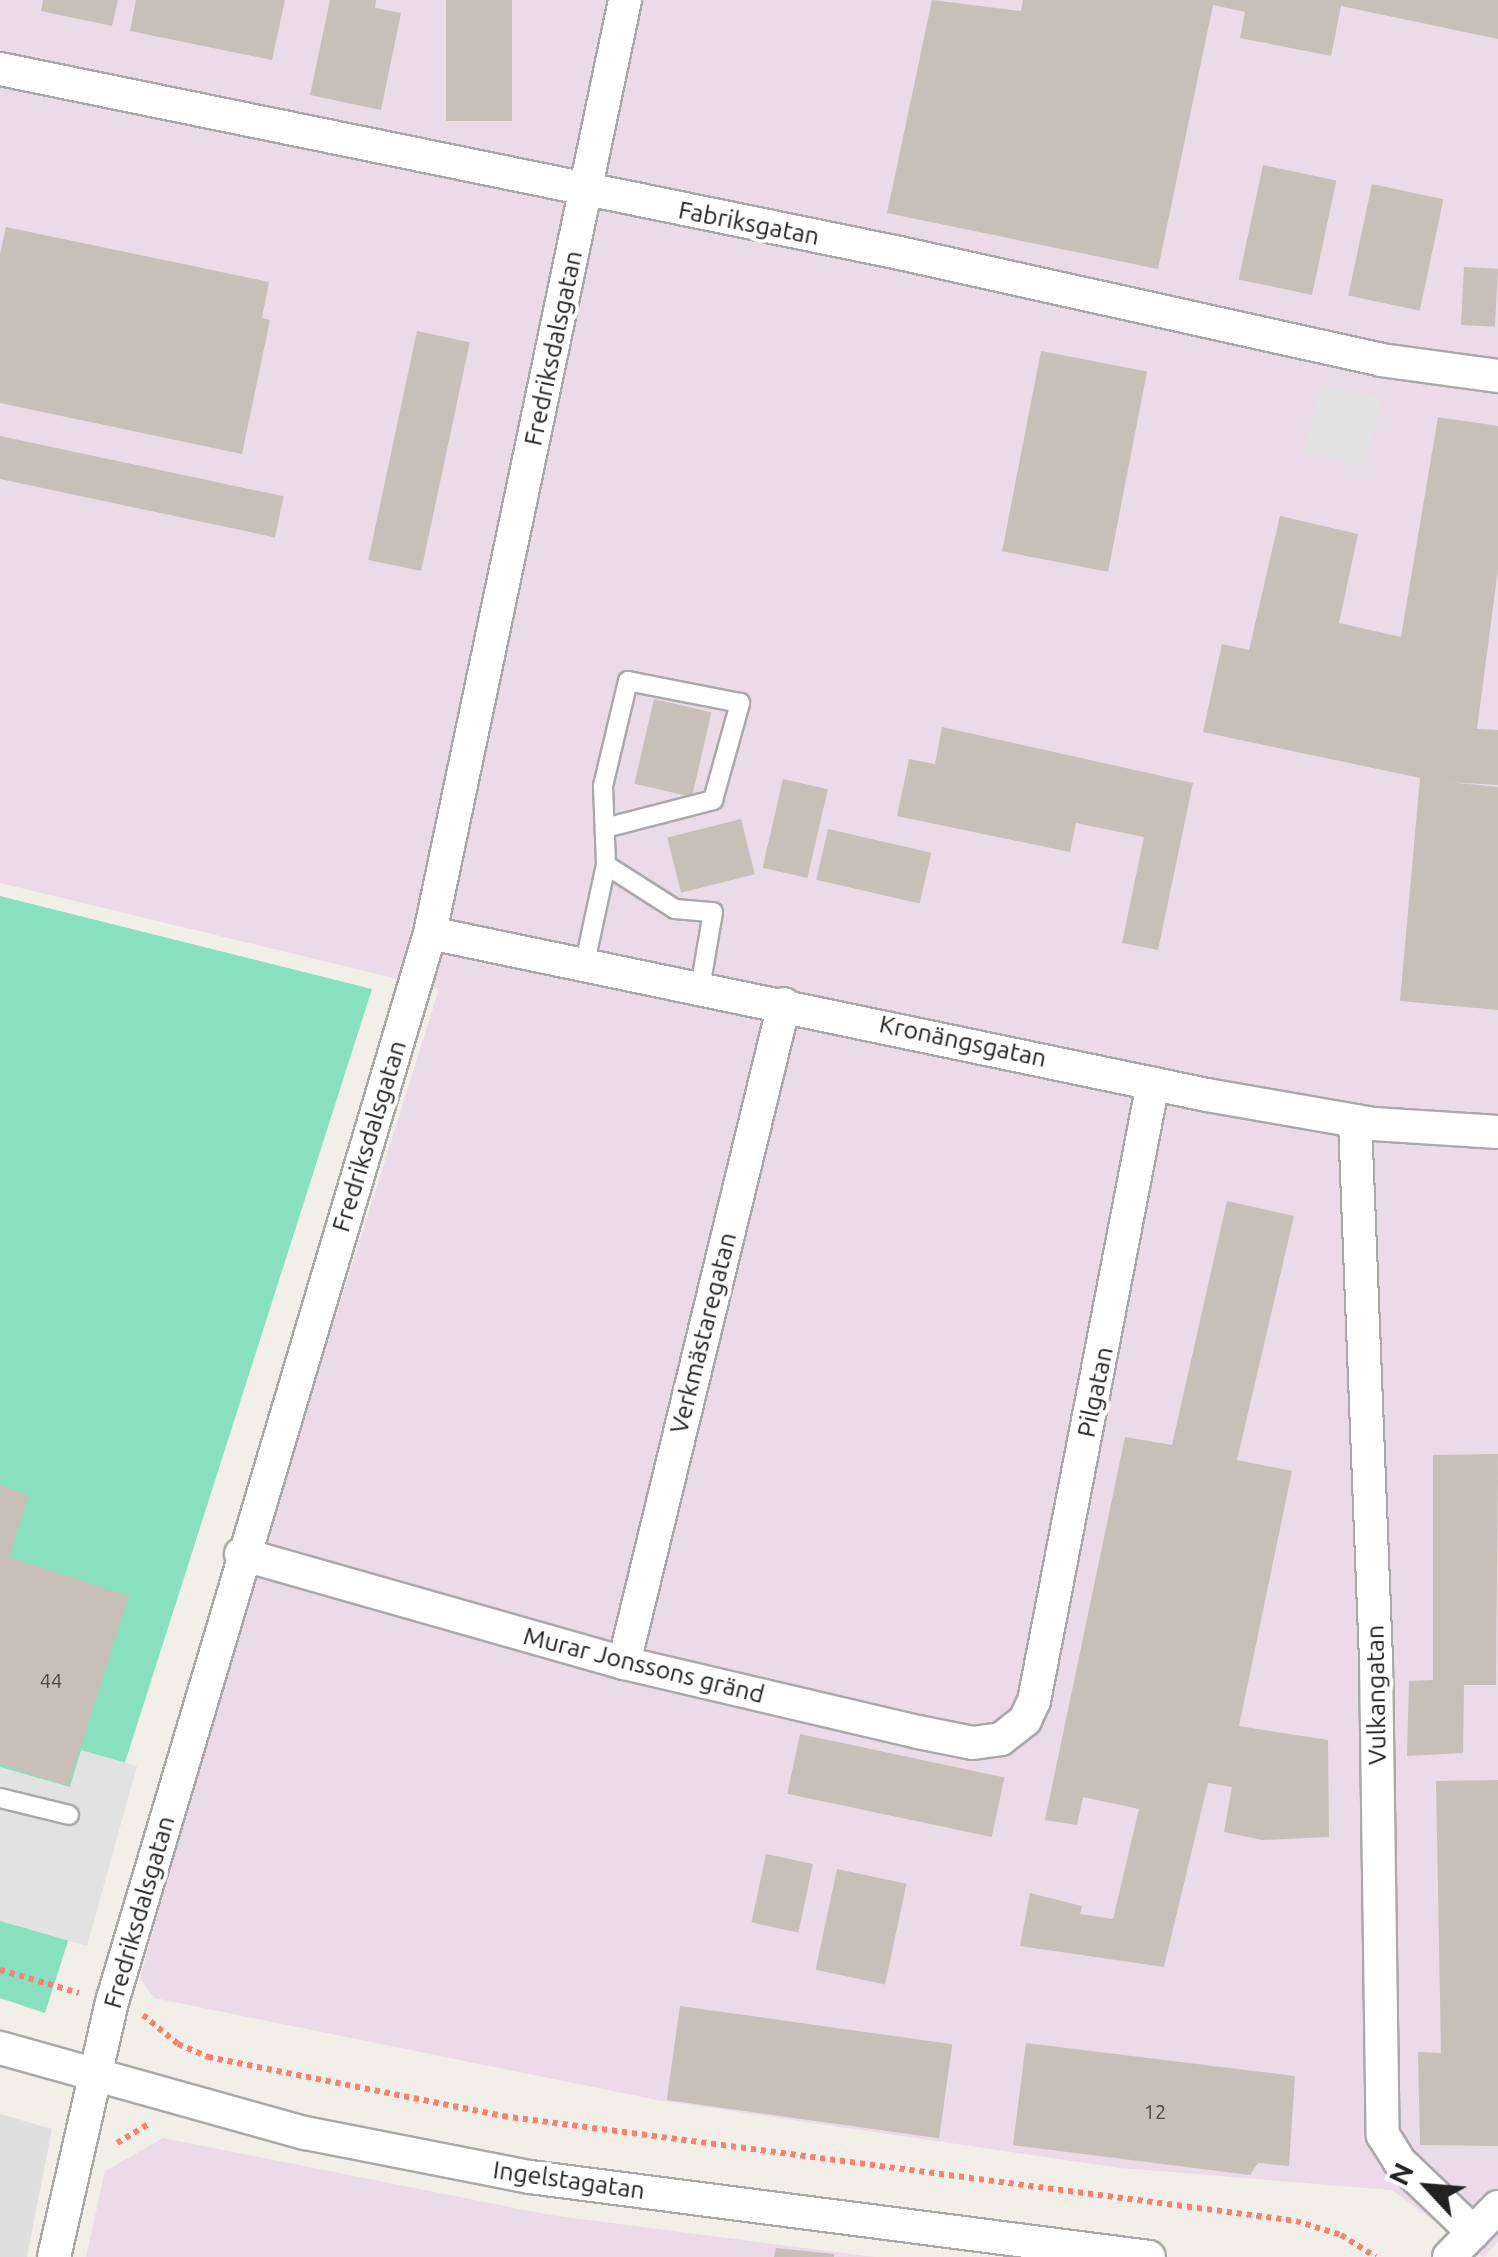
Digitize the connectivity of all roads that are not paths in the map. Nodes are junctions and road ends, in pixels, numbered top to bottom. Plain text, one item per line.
1 (625, 0) edge
2 (0, 69) edge
3 (586, 190) junction
4 (1498, 376) edge
5 (605, 828) junction
6 (606, 865) junction
7 (430, 933) junction
8 (584, 962) junction
9 (700, 988) junction
10 (784, 1004) junction
11 (1153, 1083) junction
12 (1356, 1121) junction
13 (1498, 1132) edge
14 (241, 1554) junction
15 (624, 1662) junction
16 (1034, 1701) joint
17 (0, 1798) edge
18 (69, 1815) dead end
19 (0, 2048) edge
20 (96, 2079) junction
21 (1498, 2207) edge
22 (1473, 2232) junction
23 (54, 2257) edge
24 (1149, 2257) edge
25 (1449, 2257) edge

1 - 3 street, Fredriksdalsgatan
2 - 3 street, Fabriksgatan
3 - 4 street, Fabriksgatan
3 - 7 street, Fredriksdalsgatan
5 - 5 lane
5 - 6 lane
6 - 8 lane
6 - 9 lane
7 - 8 street, Kronängsgatan
7 - 14 street, Fredriksdalsgatan
8 - 9 street, Kronängsgatan
9 - 10 street, Kronängsgatan
10 - 11 street, Kronängsgatan
10 - 15 street, Verkmästaregatan
11 - 12 street, Kronängsgatan
11 - 16 street, Pilgatan
12 - 13 street, Kronängsgatan
12 - 22 street, Vulkangatan
14 - 15 street, Murar Jonssons gränd
14 - 20 street, Fredriksdalsgatan
15 - 16 street, Murar Jonssons gränd
17 - 18 lane
19 - 20 street, Ingelstagatan
20 - 23 street, Fredriksdalsgatan
20 - 24 street, Ingelstagatan
21 - 22 street
22 - 25 street

